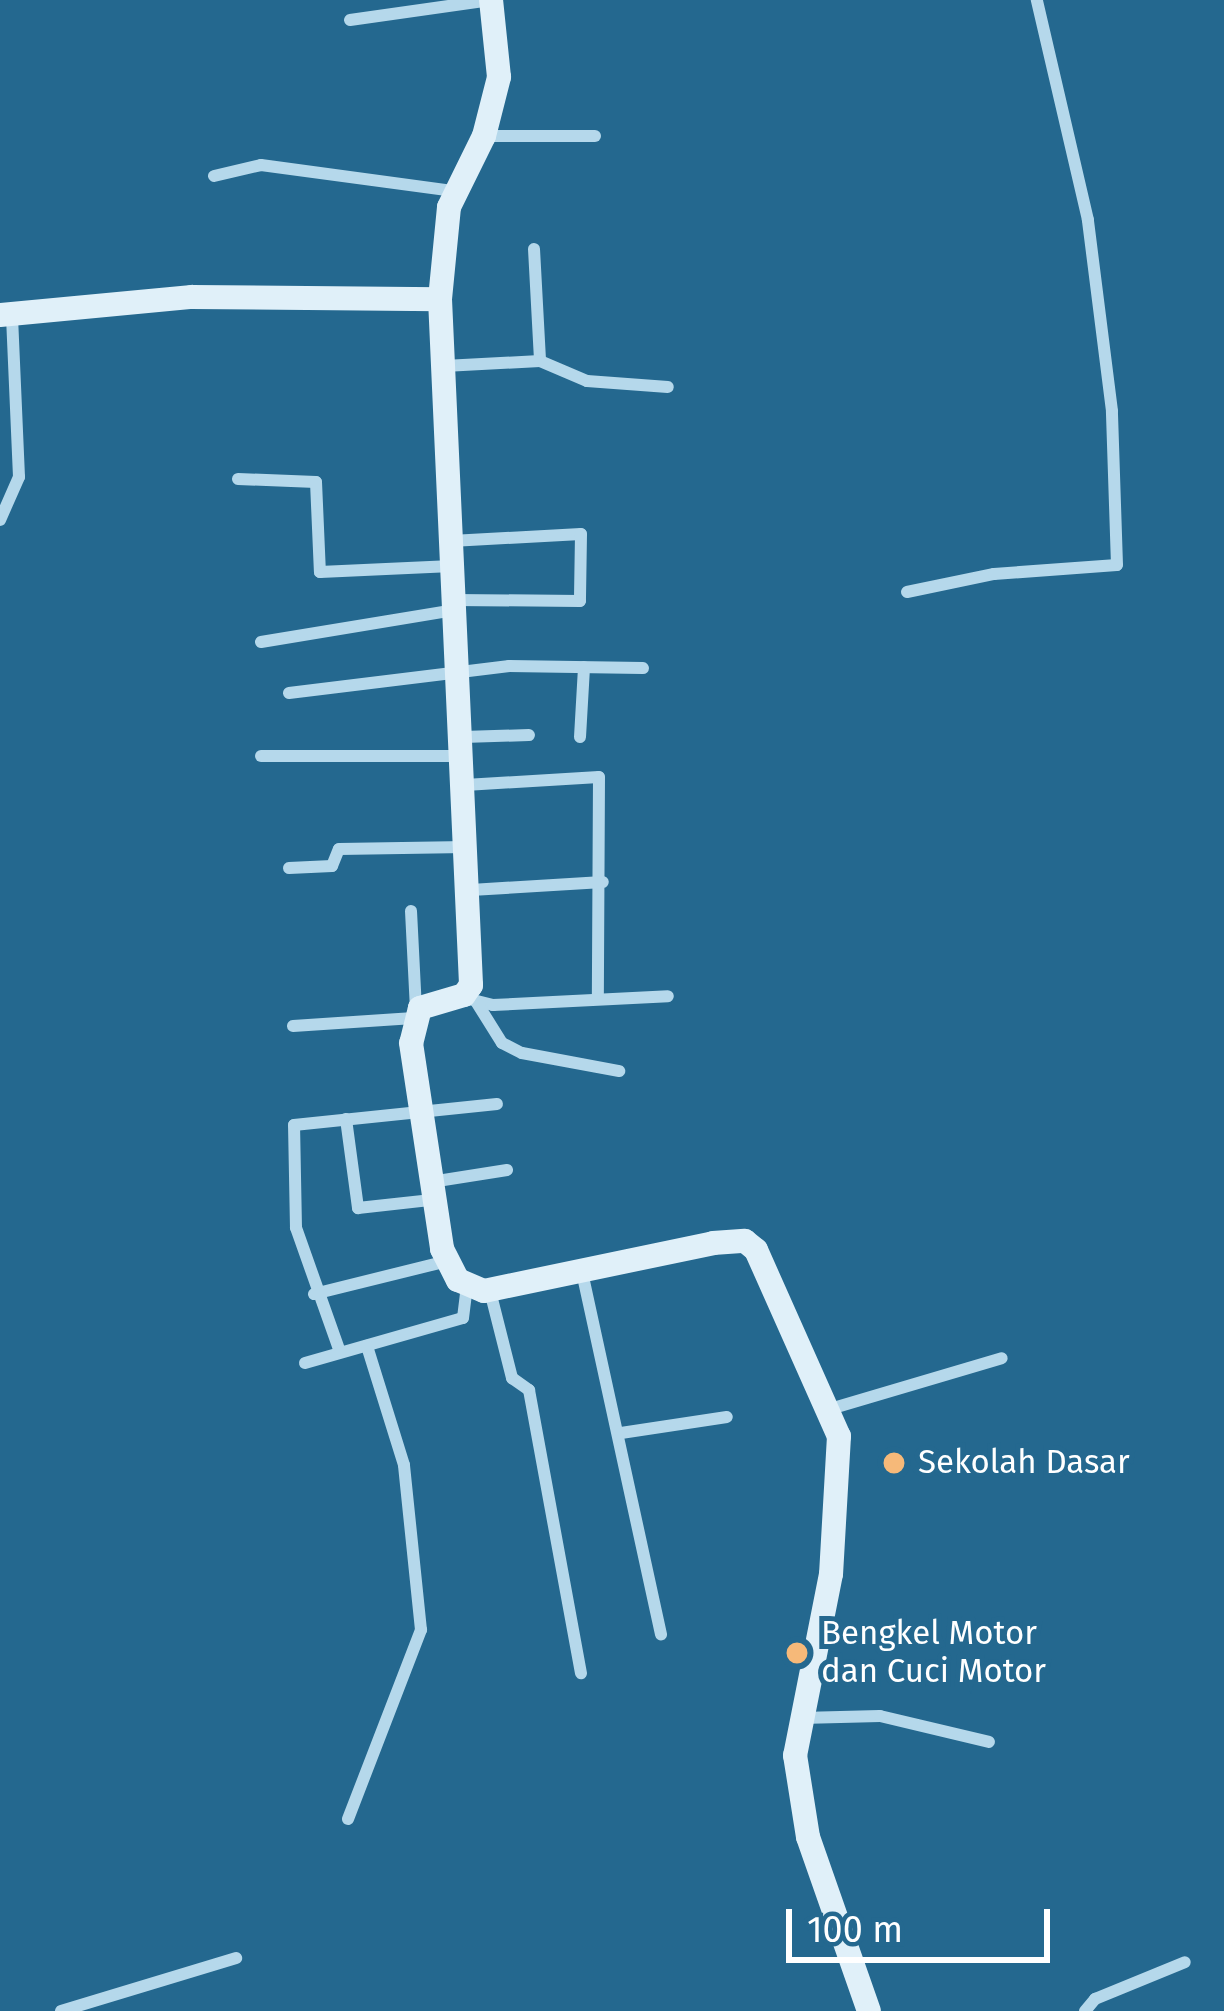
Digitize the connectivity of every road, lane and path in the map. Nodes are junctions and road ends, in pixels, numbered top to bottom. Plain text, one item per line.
1 (491, 0) edge
2 (1037, 0) edge
3 (350, 20) dead end
4 (484, 136) junction
5 (595, 136) dead end
6 (214, 176) dead end
7 (454, 191) junction
8 (534, 249) dead end
9 (440, 299) junction
10 (6, 315) edge
11 (540, 361) junction
12 (442, 367) junction
13 (668, 387) dead end
14 (238, 479) dead end
15 (0, 520) edge
16 (452, 554) junction
17 (907, 592) dead end
18 (454, 605) junction
19 (261, 641) dead end
20 (584, 667) junction
21 (644, 668) dead end
22 (458, 673) junction
23 (290, 693) dead end
24 (530, 734) dead end
25 (580, 737) dead end
26 (463, 746) junction
27 (261, 756) dead end
28 (465, 785) junction
29 (468, 847) junction
30 (289, 868) dead end
31 (603, 882) junction
32 (471, 890) junction
33 (411, 911) dead end
34 (598, 996) junction
35 (668, 996) dead end
36 (469, 1000) junction
37 (415, 1015) junction
38 (293, 1026) dead end
39 (619, 1070) dead end
40 (497, 1104) dead end
41 (418, 1112) junction
42 (346, 1119) junction
43 (507, 1170) dead end
44 (429, 1191) junction
45 (448, 1260) junction
46 (582, 1272) junction
47 (479, 1289) junction
48 (314, 1294) junction
49 (367, 1346) junction
50 (340, 1352) junction
51 (1002, 1358) dead end
52 (304, 1363) dead end
53 (830, 1409) junction
54 (727, 1417) dead end
55 (621, 1433) junction
56 (661, 1634) dead end
57 (581, 1673) dead end
58 (799, 1718) junction
59 (989, 1742) dead end
60 (348, 1819) dead end
61 (236, 1958) dead end
62 (1185, 1962) dead end
63 (61, 2011) edge
64 (868, 2011) edge
65 (1085, 2011) edge

1 - 3 street
1 - 4 street
2 - 17 street
4 - 5 street
4 - 7 street
6 - 7 street
7 - 9 street
8 - 11 street
9 - 10 street
9 - 12 street
10 - 15 street
11 - 12 street
11 - 13 street
12 - 16 street
14 - 16 street
16 - 18 street
16 - 18 street
18 - 19 street
18 - 22 street
20 - 21 street
20 - 22 street
20 - 25 street
22 - 23 street
22 - 26 street
24 - 26 street
26 - 27 street
26 - 28 street
28 - 29 street
28 - 31 street
29 - 30 street
29 - 32 street
31 - 32 street
31 - 34 street
32 - 36 street
33 - 37 street
34 - 35 street
34 - 36 street
36 - 37 street
36 - 39 street
37 - 38 street
37 - 41 street
40 - 41 street
41 - 42 street
41 - 44 street
42 - 44 street
42 - 48 street
43 - 44 street
44 - 45 street
45 - 47 street
45 - 48 street
46 - 47 street
46 - 53 street
46 - 55 street
47 - 49 street
47 - 57 street
48 - 50 street
49 - 50 street
49 - 60 street
50 - 52 street
51 - 53 street
53 - 58 street
54 - 55 street
55 - 56 street
58 - 59 street
58 - 64 street
61 - 63 street
62 - 65 street

